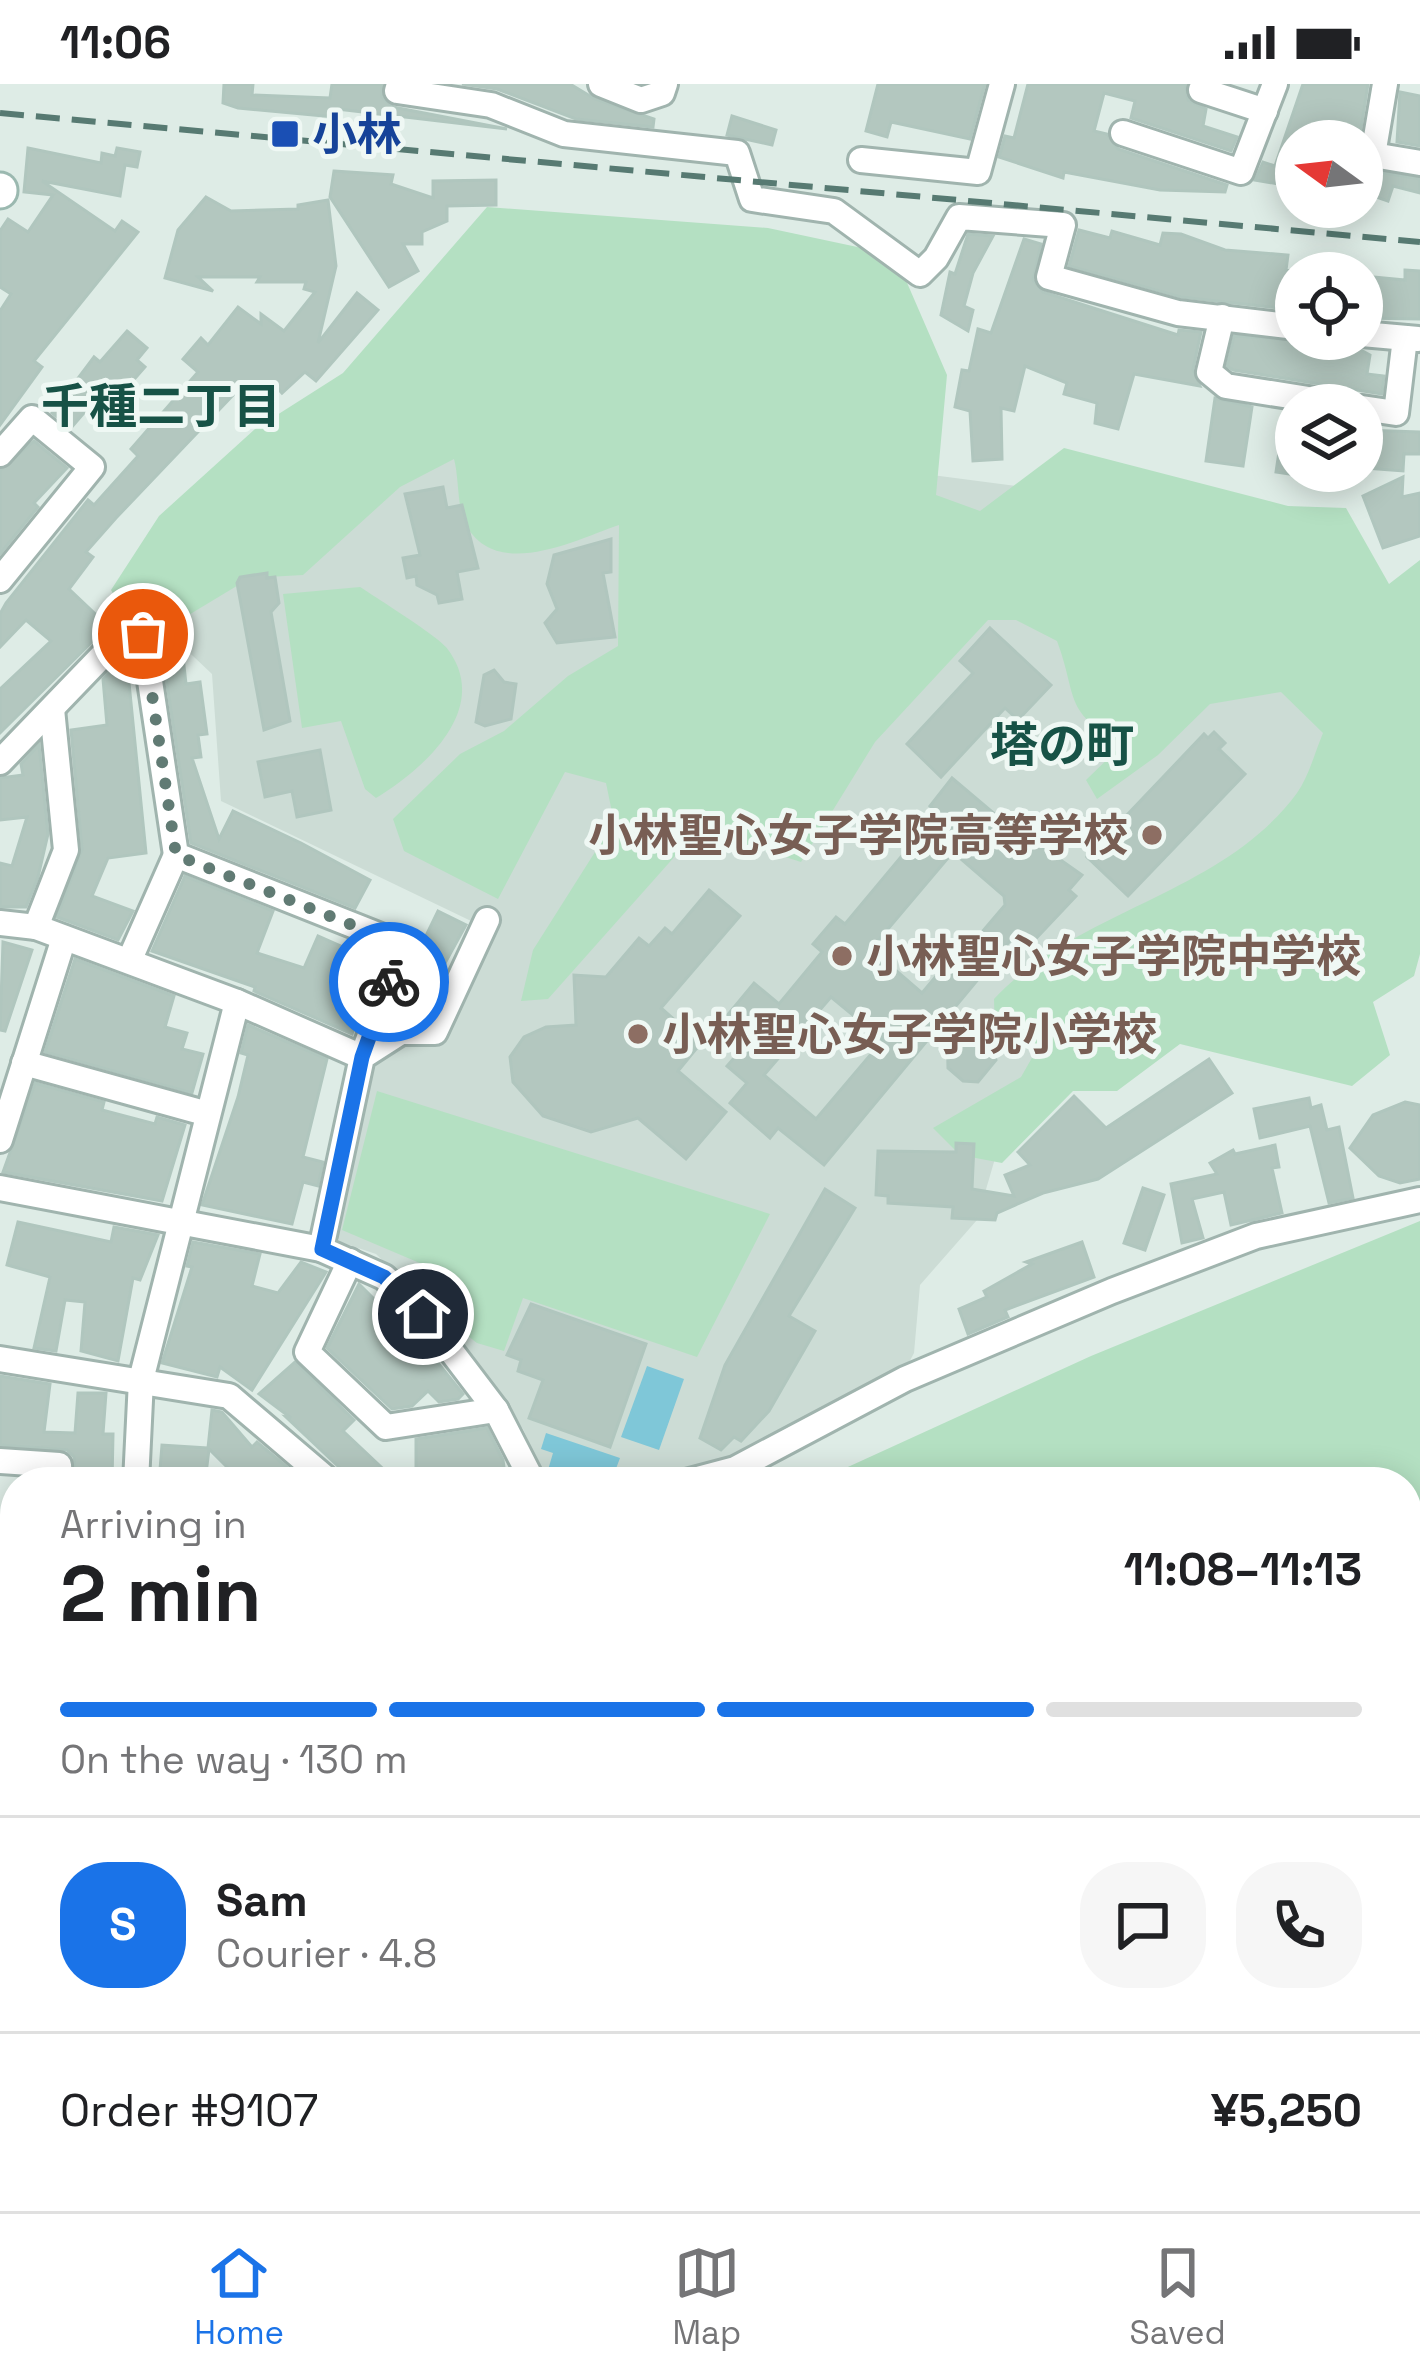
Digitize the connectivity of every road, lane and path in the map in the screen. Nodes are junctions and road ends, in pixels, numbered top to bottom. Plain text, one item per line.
1 (399, 84) edge
2 (601, 84) edge
3 (665, 84) edge
4 (1002, 84) edge
5 (1275, 84) edge
6 (1385, 84) edge
7 (1201, 90) dead end
8 (641, 100) junction
9 (1265, 111) junction
10 (1123, 133) dead end
11 (615, 138) junction
12 (861, 160) dead end
13 (1420, 163) edge
14 (1222, 317) junction
15 (1275, 324) edge
16 (1412, 338) edge
17 (1275, 394) edge
18 (1383, 411) edge
19 (0, 454) edge
20 (0, 580) edge
21 (52, 709) junction
22 (0, 762) edge
23 (176, 855) junction
24 (487, 920) dead end
25 (0, 923) edge
26 (36, 927) junction
27 (64, 938) junction
28 (130, 959) junction
29 (237, 1002) junction
30 (362, 1057) junction
31 (24, 1064) junction
32 (208, 1114) junction
33 (0, 1140) edge
34 (0, 1188) edge
35 (1420, 1200) edge
36 (181, 1224) junction
37 (322, 1249) junction
38 (350, 1261) junction
39 (0, 1359) edge
40 (141, 1380) junction
41 (496, 1410) junction
42 (0, 1461) edge
43 (58, 1467) edge
44 (137, 1467) edge
45 (312, 1467) edge
46 (525, 1467) edge
47 (739, 1467) edge

1 - 11 street
2 - 8 street
3 - 8 street
4 - 12 street
5 - 9 street
6 - 13 street
7 - 9 street
8 - 11 street
9 - 10 street
11 - 14 street
14 - 15 street
14 - 17 street
16 - 18 street
19 - 20 street
21 - 22 street
21 - 23 street
21 - 26 street
23 - 28 street
23 - 30 street
24 - 30 street
25 - 26 street
26 - 27 street
27 - 28 street
27 - 31 street
28 - 29 street
29 - 30 street
29 - 32 street
30 - 37 street
31 - 32 street
31 - 33 street
32 - 36 street
34 - 36 street
35 - 47 street
36 - 37 street
36 - 40 street
37 - 38 street
38 - 41 street
38 - 41 street
39 - 40 street
40 - 44 street
40 - 45 street
41 - 46 street
42 - 43 street

